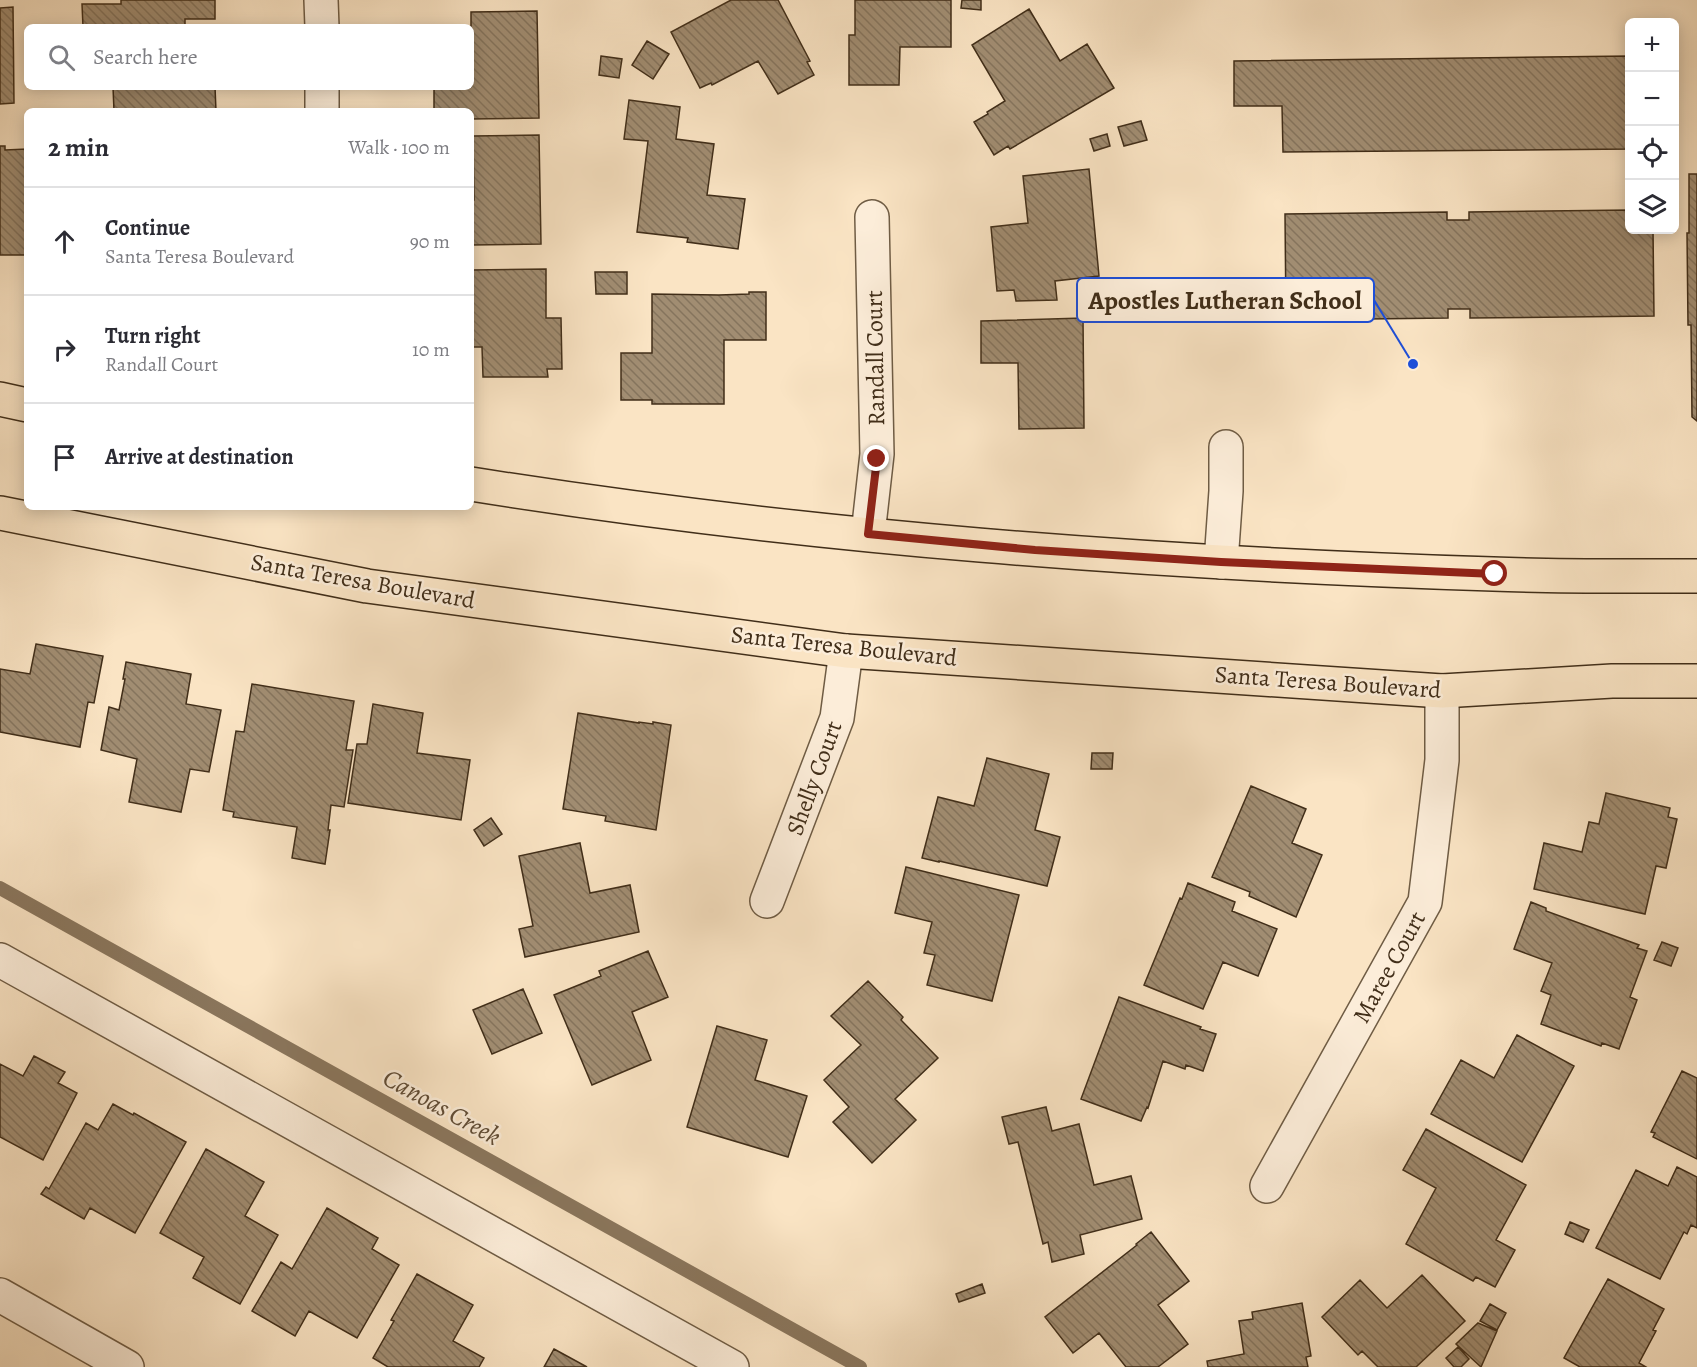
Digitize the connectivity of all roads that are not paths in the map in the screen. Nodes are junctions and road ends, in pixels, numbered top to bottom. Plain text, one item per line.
1 (321, 0) edge
2 (322, 24) edge
3 (322, 90) edge
4 (322, 108) edge
5 (872, 217) dead end
6 (0, 399) edge
7 (24, 404) edge
8 (1226, 447) dead end
9 (474, 484) edge
10 (0, 513) edge
11 (868, 534) junction
12 (1221, 562) junction
13 (1697, 576) edge
14 (846, 651) junction
15 (1697, 681) edge
16 (1442, 691) junction
17 (767, 902) dead end
18 (0, 960) edge
19 (1267, 1186) dead end
20 (0, 1295) edge
21 (127, 1367) edge
22 (732, 1367) edge

1 - 2 street
3 - 4 street
5 - 11 street, Randall Court
6 - 7 main road
8 - 12 street
9 - 11 main road
10 - 14 main road, Santa Teresa Boulevard
11 - 12 main road
12 - 13 main road
14 - 16 main road, Santa Teresa Boulevard
14 - 17 street, Shelly Court
15 - 16 main road, Santa Teresa Boulevard
16 - 19 street, Maree Court
18 - 22 street
20 - 21 street

